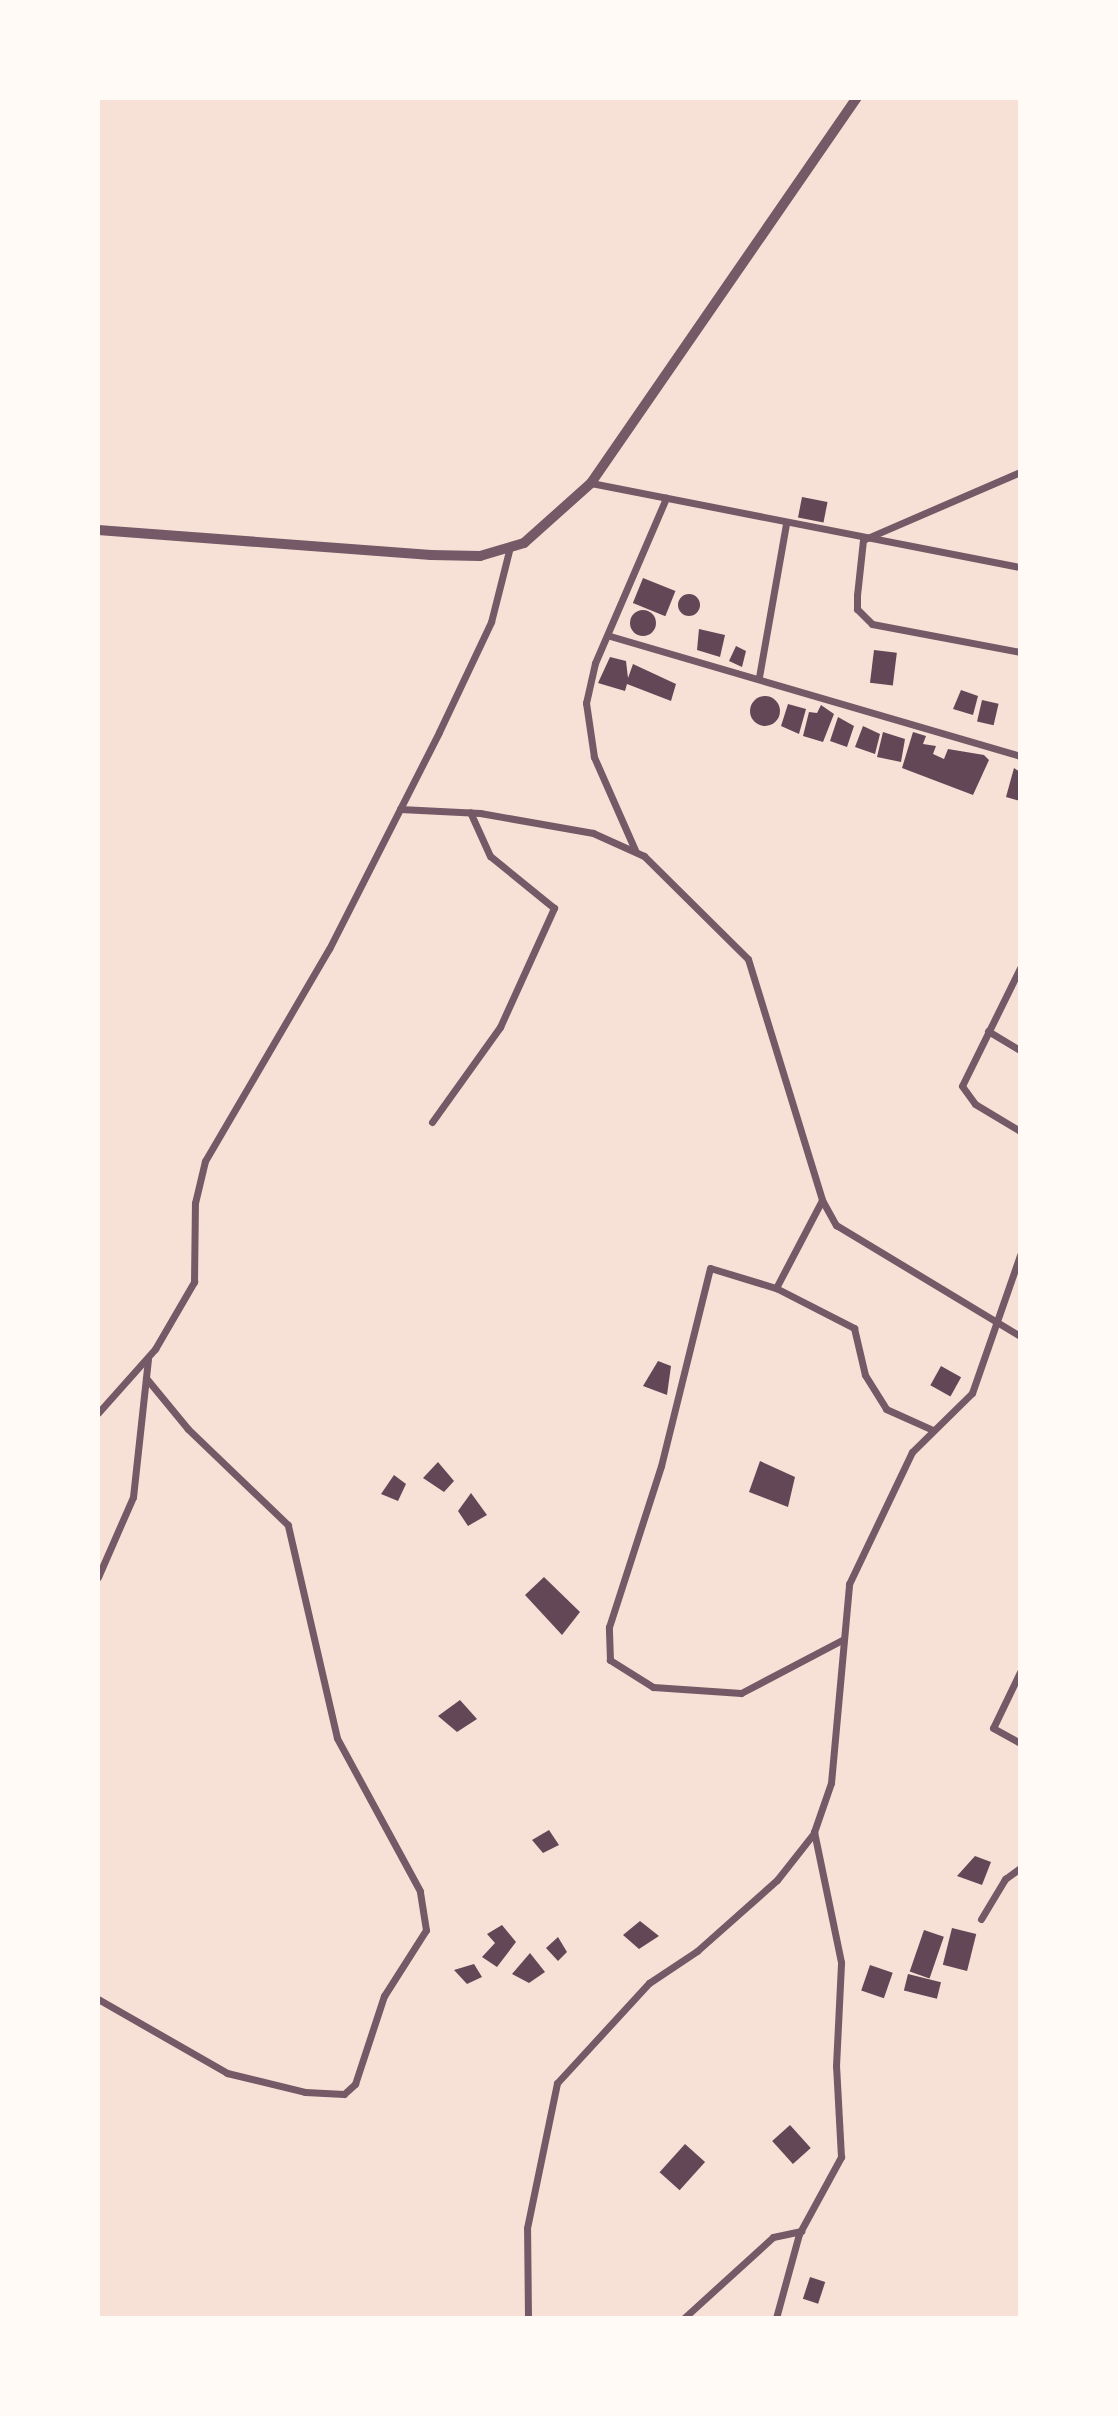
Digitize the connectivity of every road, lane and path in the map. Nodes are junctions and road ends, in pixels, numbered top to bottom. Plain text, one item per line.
1 (857, 98) edge
2 (1020, 472) edge
3 (591, 483) junction
4 (666, 498) junction
5 (786, 524) junction
6 (98, 530) edge
7 (863, 540) junction
8 (509, 551) junction
9 (1020, 567) edge
10 (610, 636) junction
11 (1020, 652) edge
12 (759, 677) junction
13 (1020, 757) edge
14 (400, 809) junction
15 (470, 812) junction
16 (635, 850) junction
17 (1019, 974) edge
18 (988, 1031) junction
19 (1020, 1050) edge
20 (432, 1122) dead end
21 (1020, 1130) edge
22 (822, 1200) junction
23 (1020, 1255) edge
24 (776, 1288) junction
25 (993, 1321) junction
26 (1020, 1336) edge
27 (148, 1359) junction
28 (146, 1378) junction
29 (98, 1413) edge
30 (933, 1430) junction
31 (98, 1577) edge
32 (842, 1640) junction
33 (1020, 1672) edge
34 (1020, 1743) edge
35 (814, 1832) junction
36 (1020, 1868) edge
37 (981, 1919) dead end
38 (98, 1999) edge
39 (801, 2231) junction
40 (528, 2318) edge
41 (684, 2318) edge
42 (776, 2318) edge

1 - 3 street
2 - 7 street
3 - 4 street
3 - 8 street
4 - 5 street
4 - 10 street
5 - 7 street
5 - 12 street
6 - 8 street
7 - 9 street
7 - 11 street
8 - 14 street
10 - 12 street
10 - 16 street
12 - 13 street
14 - 15 street
14 - 27 street
15 - 16 street
15 - 20 street
16 - 22 street
17 - 18 street
18 - 19 street
18 - 21 street
22 - 24 street
22 - 25 street
23 - 25 street
24 - 30 street
24 - 32 street
25 - 26 street
25 - 30 street
27 - 28 street
27 - 29 street
28 - 31 street
28 - 38 street
30 - 32 street
32 - 35 street
33 - 34 street
35 - 39 street
35 - 40 street
36 - 37 street
39 - 41 street
39 - 42 street

